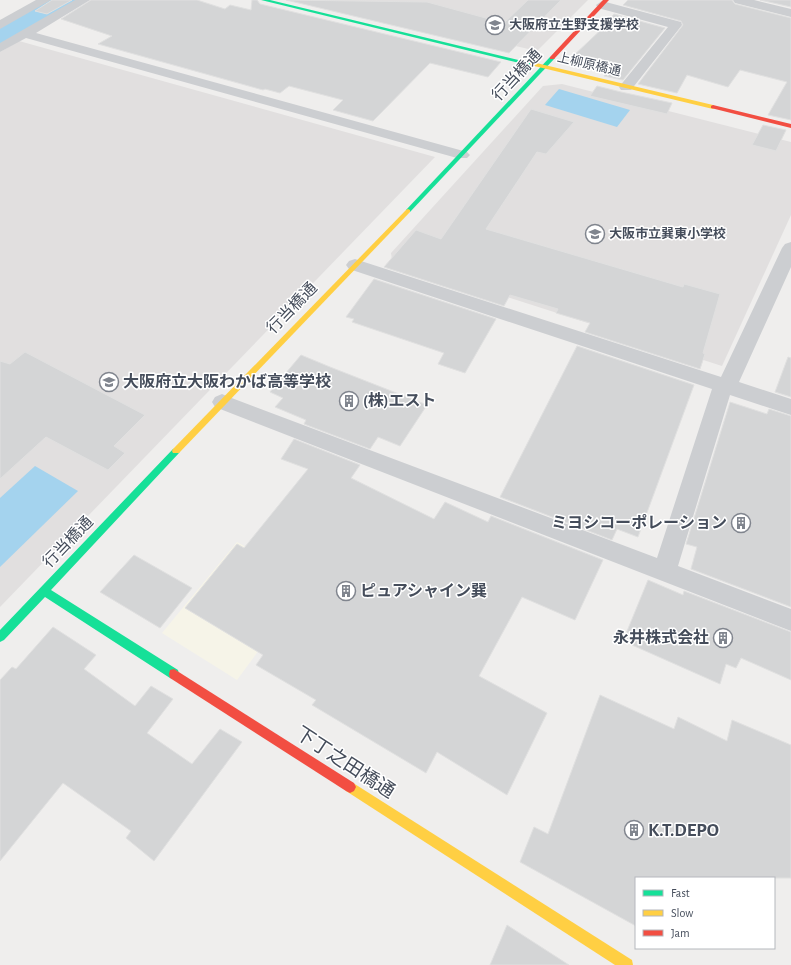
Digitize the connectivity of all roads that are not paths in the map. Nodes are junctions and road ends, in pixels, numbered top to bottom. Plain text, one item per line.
1 (45, 0) edge
2 (84, 0) edge
3 (264, 0) edge
4 (740, 0) edge
5 (604, 3) edge
6 (791, 12) edge
7 (0, 25) edge
8 (25, 34) junction
9 (0, 48) edge
10 (544, 67) junction
11 (626, 87) junction
12 (791, 126) edge
13 (462, 155) junction
14 (791, 248) edge
15 (355, 265) junction
16 (725, 385) junction
17 (222, 402) junction
18 (791, 407) edge
19 (664, 571) junction
20 (43, 590) junction
21 (791, 620) edge
22 (0, 637) edge
23 (627, 965) edge

1 - 7 street
2 - 8 street
3 - 10 street, 上柳原橋通
4 - 6 street
5 - 10 street, 行当橋通
5 - 11 street
8 - 9 street
8 - 13 street
10 - 11 street, 上柳原橋通
10 - 13 street, 行当橋通
11 - 12 street, 上柳原橋通
13 - 15 street, 行当橋通
14 - 16 street
15 - 16 street
15 - 17 street, 行当橋通
16 - 18 street
16 - 19 street
17 - 19 street
17 - 20 street, 行当橋通
19 - 21 street
20 - 22 street, 行当橋通
20 - 23 street, 下丁之田橋通

